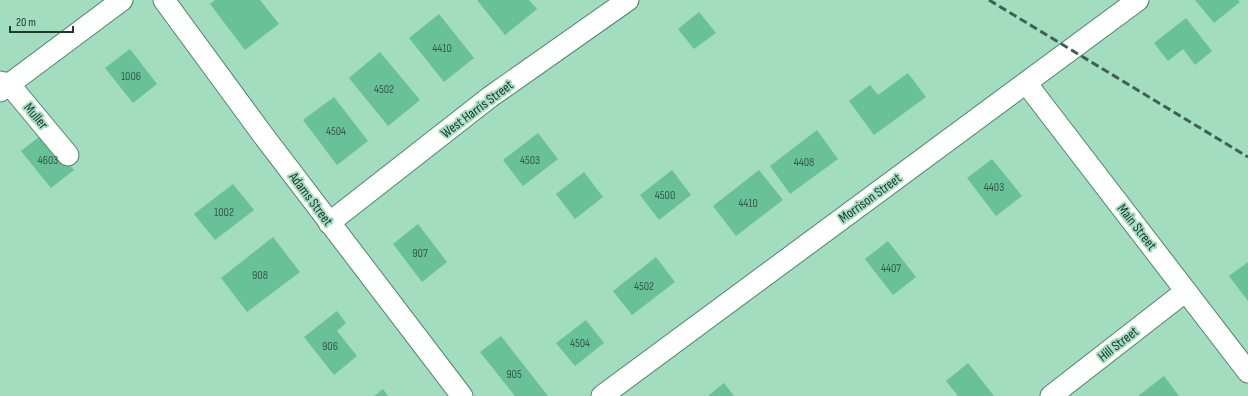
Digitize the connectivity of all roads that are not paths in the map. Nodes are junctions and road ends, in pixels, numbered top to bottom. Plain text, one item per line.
1 (122, 0) edge
2 (164, 0) edge
3 (628, 0) edge
4 (1138, 0) edge
5 (1026, 83) junction
6 (3, 85) edge
7 (68, 155) dead end
8 (329, 223) junction
9 (1186, 291) junction
10 (1248, 372) edge
11 (462, 396) edge
12 (602, 396) edge
13 (1051, 396) edge

1 - 6 street
2 - 8 street, Adams Street
3 - 8 street, West Harris Street
4 - 5 street, Morrison Street
5 - 9 street, Main Street
5 - 12 street, Morrison Street
6 - 7 street, Muller
8 - 11 street, Adams Street
9 - 10 street, Main Street
9 - 13 street, Hill Street

